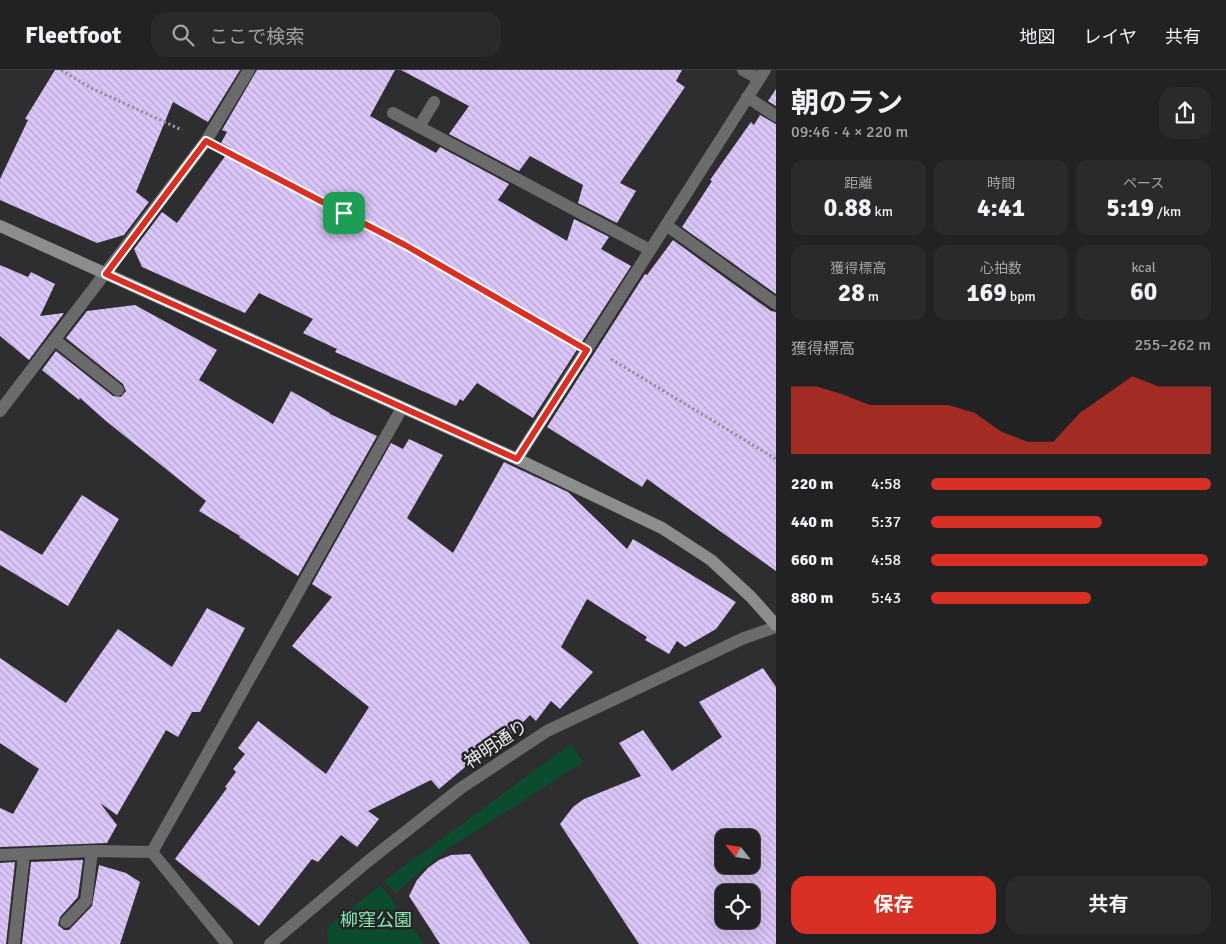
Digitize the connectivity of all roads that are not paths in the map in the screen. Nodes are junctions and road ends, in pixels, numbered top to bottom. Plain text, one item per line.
1 (249, 70) edge
2 (743, 70) edge
3 (762, 74) edge
4 (747, 97) junction
5 (434, 102) dead end
6 (393, 113) dead end
7 (776, 116) edge
8 (419, 126) junction
9 (666, 225) junction
10 (0, 226) edge
11 (650, 250) junction
12 (106, 274) junction
13 (776, 304) edge
14 (55, 340) junction
15 (118, 390) dead end
16 (402, 408) junction
17 (0, 411) edge
18 (517, 459) junction
19 (776, 626) edge
20 (92, 851) junction
21 (152, 852) junction
22 (0, 855) edge
23 (24, 855) junction
24 (66, 922) dead end
25 (14, 944) edge
26 (227, 944) edge
27 (270, 944) edge

1 - 12 street
2 - 3 street
3 - 4 street
4 - 7 street
4 - 9 street
5 - 8 street
6 - 8 street
8 - 11 street
9 - 11 street
9 - 13 street
10 - 12 street
11 - 18 street
12 - 14 street
12 - 16 street
14 - 15 street
14 - 17 street
16 - 18 street
16 - 21 street
18 - 19 street
19 - 27 street, 神明通り
20 - 21 street
20 - 23 street
20 - 24 street
21 - 26 street
22 - 23 street
23 - 25 street

